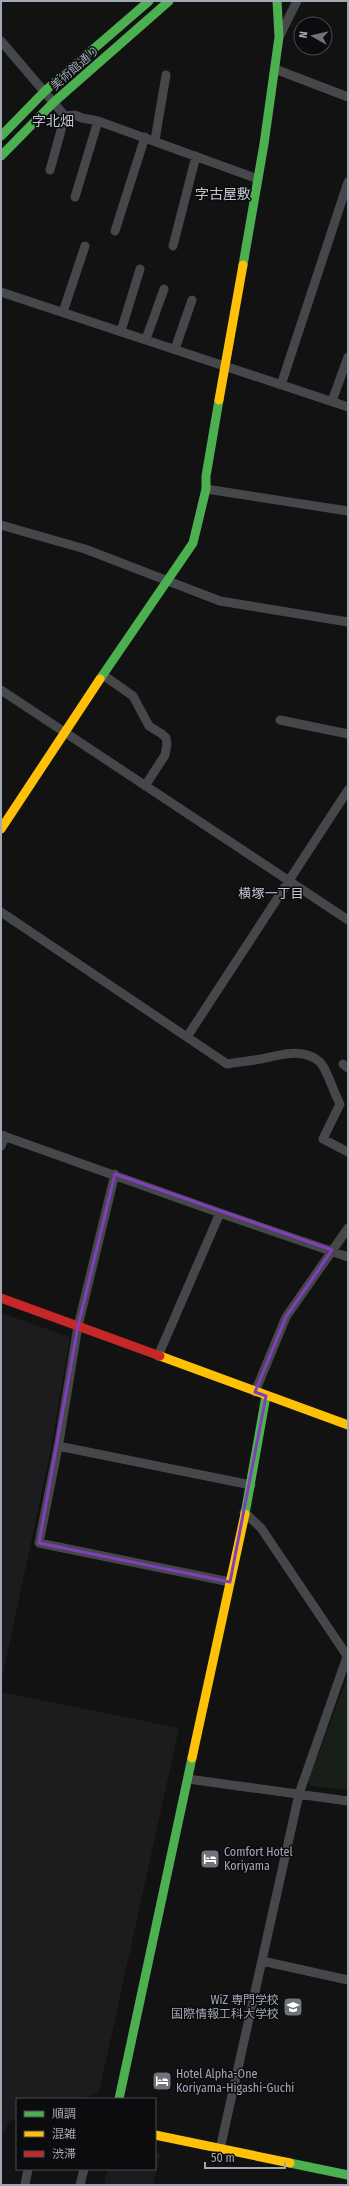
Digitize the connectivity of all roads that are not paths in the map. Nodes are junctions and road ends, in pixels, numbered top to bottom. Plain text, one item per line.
1 (149, 1) edge
2 (169, 1) edge
3 (277, 1) edge
4 (297, 1) edge
5 (279, 37) junction
6 (1, 41) edge
7 (275, 69) junction
8 (166, 76) dead end
9 (45, 91) junction
10 (348, 97) edge
11 (54, 102) junction
12 (65, 116) junction
13 (98, 121) junction
14 (1, 136) edge
15 (150, 139) junction
16 (1, 156) edge
17 (196, 156) junction
18 (50, 170) dead end
19 (258, 179) junction
20 (348, 182) edge
21 (75, 197) dead end
22 (115, 231) dead end
23 (85, 246) dead end
24 (173, 246) dead end
25 (140, 269) dead end
26 (164, 289) dead end
27 (1, 292) edge
28 (192, 300) dead end
29 (64, 312) junction
30 (121, 331) junction
31 (146, 339) junction
32 (175, 349) junction
33 (348, 357) edge
34 (225, 365) junction
35 (281, 385) junction
36 (332, 401) junction
37 (348, 407) edge
38 (206, 489) junction
39 (348, 511) edge
40 (1, 525) edge
41 (168, 582) junction
42 (348, 622) edge
43 (103, 675) junction
44 (1, 690) edge
45 (280, 720) dead end
46 (64, 732) junction
47 (348, 734) edge
48 (145, 786) junction
49 (348, 790) edge
50 (1, 829) edge
51 (289, 880) junction
52 (1, 912) edge
53 (348, 920) edge
54 (187, 1037) junction
55 (3, 1135) edge
56 (1, 1146) edge
57 (348, 1152) edge
58 (115, 1174) junction
59 (220, 1213) junction
60 (348, 1228) edge
61 (332, 1250) junction
62 (348, 1257) edge
63 (1, 1298) edge
64 (78, 1326) junction
65 (158, 1356) junction
66 (255, 1392) junction
67 (266, 1396) junction
68 (348, 1425) edge
69 (58, 1446) junction
70 (251, 1485) junction
71 (244, 1512) junction
72 (230, 1582) junction
73 (348, 1656) edge
74 (188, 1780) junction
75 (299, 1794) junction
76 (348, 1801) edge
77 (262, 1961) junction
78 (348, 1980) edge
79 (120, 2098) edge
80 (156, 2135) edge
81 (220, 2149) junction
82 (28, 2170) edge
83 (84, 2170) edge
84 (348, 2175) edge
85 (25, 2185) edge
86 (80, 2185) edge

1 - 9 street, 美術館通り
2 - 11 street, 美術館通り
3 - 5 street
4 - 5 street
5 - 7 street
6 - 9 street
7 - 10 street
7 - 19 street
8 - 15 street
9 - 11 street
9 - 14 street, 美術館通り
11 - 12 street
11 - 16 street, 美術館通り
12 - 13 street
12 - 18 street
13 - 15 street
13 - 21 street
15 - 17 street
15 - 22 street
17 - 19 street
17 - 24 street
19 - 34 street
20 - 35 street
23 - 29 street
25 - 30 street
26 - 31 street
27 - 29 street
28 - 32 street
29 - 30 street
30 - 31 street
31 - 32 street
32 - 34 street
33 - 36 street
34 - 35 street
34 - 38 street
35 - 36 street
36 - 37 street
38 - 39 street
38 - 41 street
40 - 41 street
41 - 42 street
41 - 43 street
43 - 46 street
43 - 48 street
44 - 46 street
45 - 47 street
46 - 48 street
46 - 50 street
48 - 51 street
49 - 51 street
51 - 53 street
51 - 54 street
52 - 54 street
54 - 57 street
55 - 56 street
55 - 58 street
58 - 59 street
58 - 64 street
59 - 61 street
59 - 65 street
60 - 61 street
61 - 62 street
61 - 66 street
63 - 64 street
64 - 65 street
64 - 69 street
65 - 66 street
66 - 67 street
67 - 68 street
67 - 70 street
69 - 70 street
69 - 72 street
70 - 71 street
71 - 72 street
71 - 73 street
72 - 74 street
73 - 75 street
74 - 75 street
74 - 79 street
75 - 76 street
75 - 77 street
77 - 78 street
77 - 81 street
80 - 81 street
81 - 84 street
82 - 85 street
83 - 86 street

